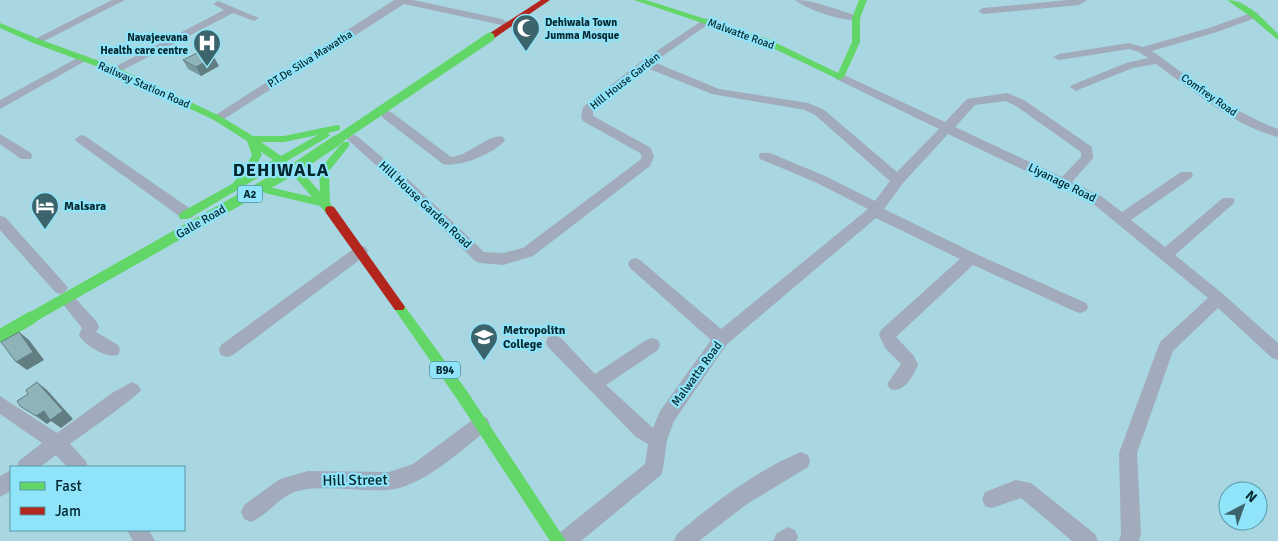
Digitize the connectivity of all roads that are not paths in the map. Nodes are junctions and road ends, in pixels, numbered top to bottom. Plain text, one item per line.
1 (120, 0) edge
2 (401, 0) edge
3 (535, 0) edge
4 (546, 0) edge
5 (638, 0) edge
6 (800, 0) edge
7 (863, 0) edge
8 (1081, 0) edge
9 (1231, 0) edge
10 (218, 4) dead end
11 (232, 10) junction
12 (983, 11) dead end
13 (1254, 15) junction
14 (254, 18) dead end
15 (856, 18) junction
16 (509, 20) junction
17 (706, 21) junction
18 (0, 25) edge
19 (488, 37) junction
20 (1278, 38) edge
21 (36, 41) junction
22 (1143, 50) junction
23 (1059, 57) dead end
24 (83, 58) junction
25 (1158, 60) junction
26 (646, 62) junction
27 (115, 70) junction
28 (840, 77) junction
29 (1076, 88) dead end
30 (379, 101) junction
31 (0, 105) edge
32 (390, 112) junction
33 (217, 118) junction
34 (337, 128) junction
35 (946, 128) junction
36 (1278, 133) edge
37 (0, 138) edge
38 (81, 139) dead end
39 (251, 139) junction
40 (499, 140) dead end
41 (349, 142) junction
42 (26, 156) dead end
43 (765, 156) dead end
44 (648, 157) joint
45 (280, 161) junction
46 (298, 174) junction
47 (1186, 175) dead end
48 (898, 180) junction
49 (1064, 183) junction
50 (236, 186) junction
51 (270, 191) junction
52 (1228, 201) dead end
53 (207, 203) junction
54 (325, 203) junction
55 (877, 209) junction
56 (187, 214) junction
57 (222, 218) junction
58 (1122, 220) junction
59 (0, 221) edge
60 (175, 222) dead end
61 (361, 251) junction
62 (1165, 256) junction
63 (971, 258) junction
64 (635, 264) dead end
65 (60, 288) dead end
66 (1218, 298) junction
67 (70, 303) junction
68 (1080, 307) dead end
69 (0, 326) edge
70 (0, 336) edge
71 (721, 339) junction
72 (0, 342) edge
73 (554, 342) dead end
74 (652, 345) dead end
75 (1275, 347) edge
76 (112, 350) dead end
77 (227, 350) dead end
78 (594, 384) junction
79 (896, 384) dead end
80 (132, 390) dead end
81 (0, 404) edge
82 (481, 424) junction
83 (658, 440) junction
84 (57, 443) junction
85 (801, 461) dead end
86 (27, 466) edge
87 (78, 466) edge
88 (10, 480) edge
89 (0, 488) edge
90 (992, 500) dead end
91 (251, 512) dead end
92 (554, 539) edge
93 (684, 541) edge
94 (1088, 541) edge
95 (1129, 541) edge

1 - 21 street
2 - 16 street
2 - 33 street, P.T.De Silva Mawatha
3 - 16 main road, Galle Road / A2
4 - 16 main road, Galle Road / A2
5 - 17 main road, Malwatte Road
6 - 15 street
7 - 15 main road
8 - 12 street
9 - 13 main road
10 - 11 street
11 - 14 street
11 - 27 street
13 - 20 main road
13 - 22 street
15 - 28 main road
16 - 19 main road, Galle Road / A2
16 - 30 main road
16 - 32 main road
17 - 26 street, Hill House Garden
17 - 28 main road, Malwatte Road
18 - 21 main road, Railway Station Road
19 - 69 main road, Galle Road / A2, bridge
19 - 70 main road, Galle Road / A2, bridge
21 - 24 main road, Railway Station Road
22 - 23 street
22 - 25 street, Comfrey Road
24 - 27 main road, Railway Station Road
24 - 31 street
25 - 29 street
25 - 36 street, Comfrey Road
26 - 44 street, Hill House Garden
26 - 48 street
27 - 33 main road, Railway Station Road
28 - 35 street, Liyanage Road
30 - 32 main road
30 - 34 main road
32 - 40 street
32 - 41 main road
33 - 39 main road, Railway Station Road
34 - 39 main road
34 - 45 main road
35 - 48 street, Malwatta Road
35 - 49 street, Liyanage Road
35 - 49 street, Malwatta Road
37 - 42 street
38 - 56 street
39 - 45 main road, Railway Station Road
39 - 50 main road
41 - 44 street, Hill House Garden Road
41 - 46 main road
41 - 54 main road
43 - 55 street
45 - 46 main road, Railway Station Road
45 - 50 main road
46 - 51 main road
46 - 54 main road, B94
47 - 58 street
48 - 55 street, Malwatta Road
49 - 58 street, Liyanage Road
50 - 53 main road
51 - 54 main road
51 - 57 main road
52 - 62 street
53 - 56 main road
53 - 57 main road
54 - 61 main road, B94
55 - 63 street
55 - 71 street, Malwatta Road
56 - 60 main road
57 - 67 main road
58 - 62 street, Liyanage Road
59 - 65 street
61 - 77 street
61 - 82 main road, B94
62 - 66 street, Liyanage Road
63 - 68 street
63 - 79 street
64 - 71 street
66 - 75 street, Liyanage Road
66 - 95 street
67 - 72 main road
67 - 76 street
71 - 83 street, Malwatta Road
73 - 78 street
74 - 78 street
78 - 83 street
80 - 84 street
81 - 84 street
82 - 91 street, Hill Street
82 - 92 main road, B94
83 - 92 street, Malwatta Road
84 - 86 street
84 - 87 street
85 - 93 street
88 - 89 street
90 - 94 street

